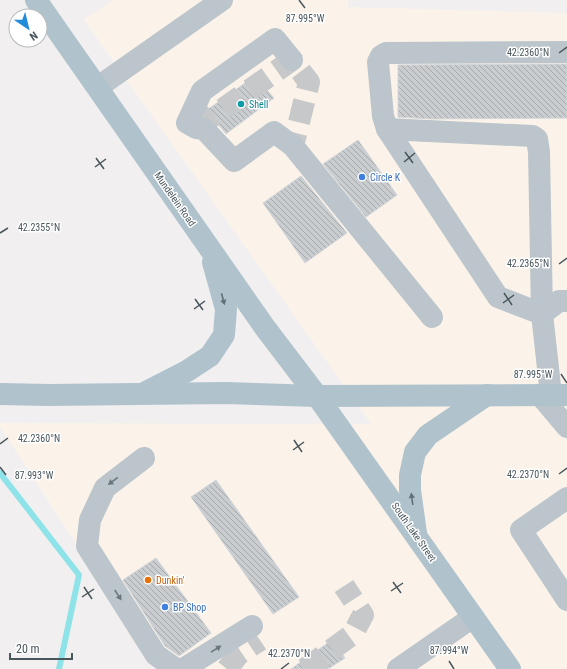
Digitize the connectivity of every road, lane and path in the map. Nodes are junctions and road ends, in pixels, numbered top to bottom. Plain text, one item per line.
1 (36, 0) edge
2 (222, 0) edge
3 (567, 52) edge
4 (292, 60) dead end
5 (98, 87) junction
6 (388, 129) junction
7 (210, 248) junction
8 (567, 301) edge
9 (542, 314) junction
10 (432, 317) dead end
11 (0, 394) edge
12 (141, 395) junction
13 (553, 395) edge
14 (317, 396) junction
15 (487, 396) junction
16 (567, 426) edge
17 (144, 458) dead end
18 (567, 498) edge
19 (417, 537) junction
20 (567, 600) edge
21 (473, 617) junction
22 (252, 626) dead end
23 (176, 669) edge
24 (183, 669) edge
25 (398, 669) edge
26 (510, 669) edge

1 - 5 main road, Mundelein Road
2 - 5 lane
3 - 6 lane
4 - 10 lane
5 - 7 main road, Mundelein Road
6 - 9 lane
6 - 9 lane
7 -> 12 main road
7 - 14 main road, Mundelein Road
8 - 9 lane
9 - 13 lane
11 - 12 main road
12 - 14 main road
13 - 15 main road
13 - 16 lane
14 - 15 main road
14 - 19 main road, South Lake Street
19 -> 15 main road
17 -> 23 lane
18 - 20 lane
19 - 21 main road, South Lake Street
21 - 25 lane
21 - 26 main road, South Lake Street
24 -> 22 lane

